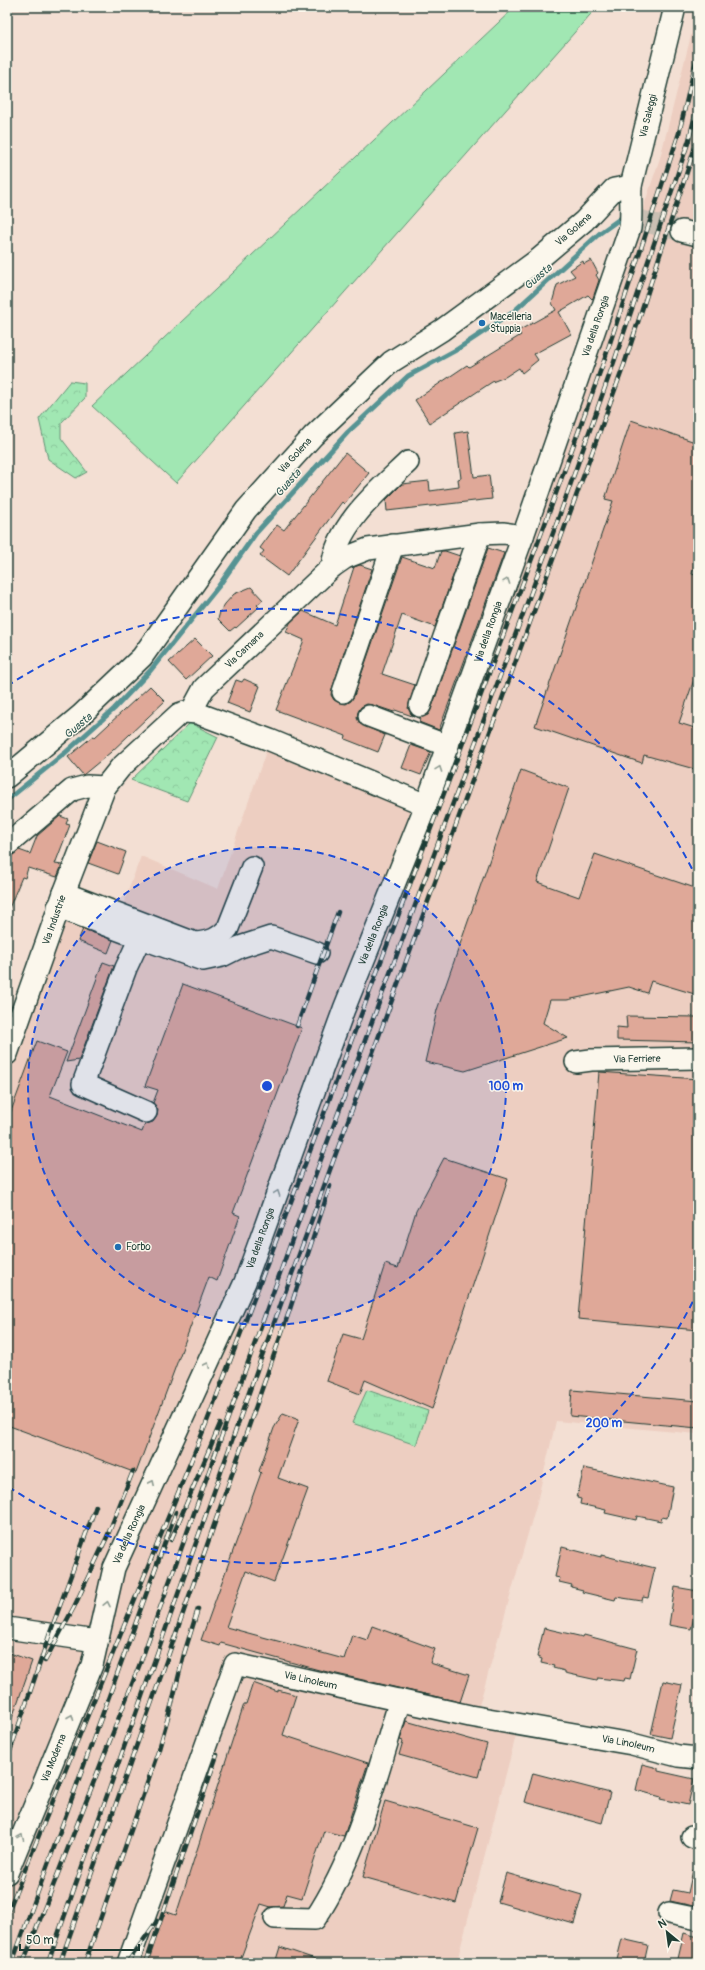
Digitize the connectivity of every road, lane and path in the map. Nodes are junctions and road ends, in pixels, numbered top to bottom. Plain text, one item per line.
1 (675, 7) edge
2 (631, 186) junction
3 (635, 220) joint
4 (408, 462) dead end
5 (480, 534) junction
6 (523, 536) junction
7 (393, 545) junction
8 (332, 566) junction
9 (344, 692) dead end
10 (420, 706) dead end
11 (191, 712) junction
12 (369, 716) dead end
13 (448, 746) junction
14 (7, 777) edge
15 (104, 787) junction
16 (426, 805) junction
17 (7, 845) edge
18 (252, 867) dead end
19 (61, 900) junction
20 (140, 938) junction
21 (317, 953) dead end
22 (7, 1054) edge
23 (698, 1058) edge
24 (576, 1062) dead end
25 (146, 1112) dead end
26 (7, 1628) edge
27 (96, 1642) junction
28 (400, 1700) junction
29 (698, 1758) edge
30 (7, 1873) edge
31 (670, 1913) dead end
32 (275, 1918) dead end
33 (698, 1919) edge
34 (128, 1963) edge

1 - 2 street, Via Saleggi
2 - 3 street, Via Saleggi
2 - 14 street, Via Golena
3 - 6 street, Via della Rongia
4 - 8 street
5 - 6 street, Via Camana
5 - 7 street, Via Camana
5 - 10 street
13 -> 6 street, Via della Rongia
7 - 8 street, Via Camana
7 - 9 street
8 - 11 street, Via Camana
11 - 15 street
11 - 16 street
12 - 13 street
16 -> 13 street, Via della Rongia
15 - 17 street
15 - 19 street, Via Industrie
27 -> 16 street, Via della Rongia
18 - 19 street
19 - 20 street
19 - 22 street, Via Industrie
20 - 21 street
20 - 25 street
23 - 24 street, Via Ferriere
26 - 27 street
30 -> 27 street, Via Moderna
28 - 29 street, Via Linoleum
28 - 32 street
28 - 34 street, Via Linoleum
31 - 33 street

